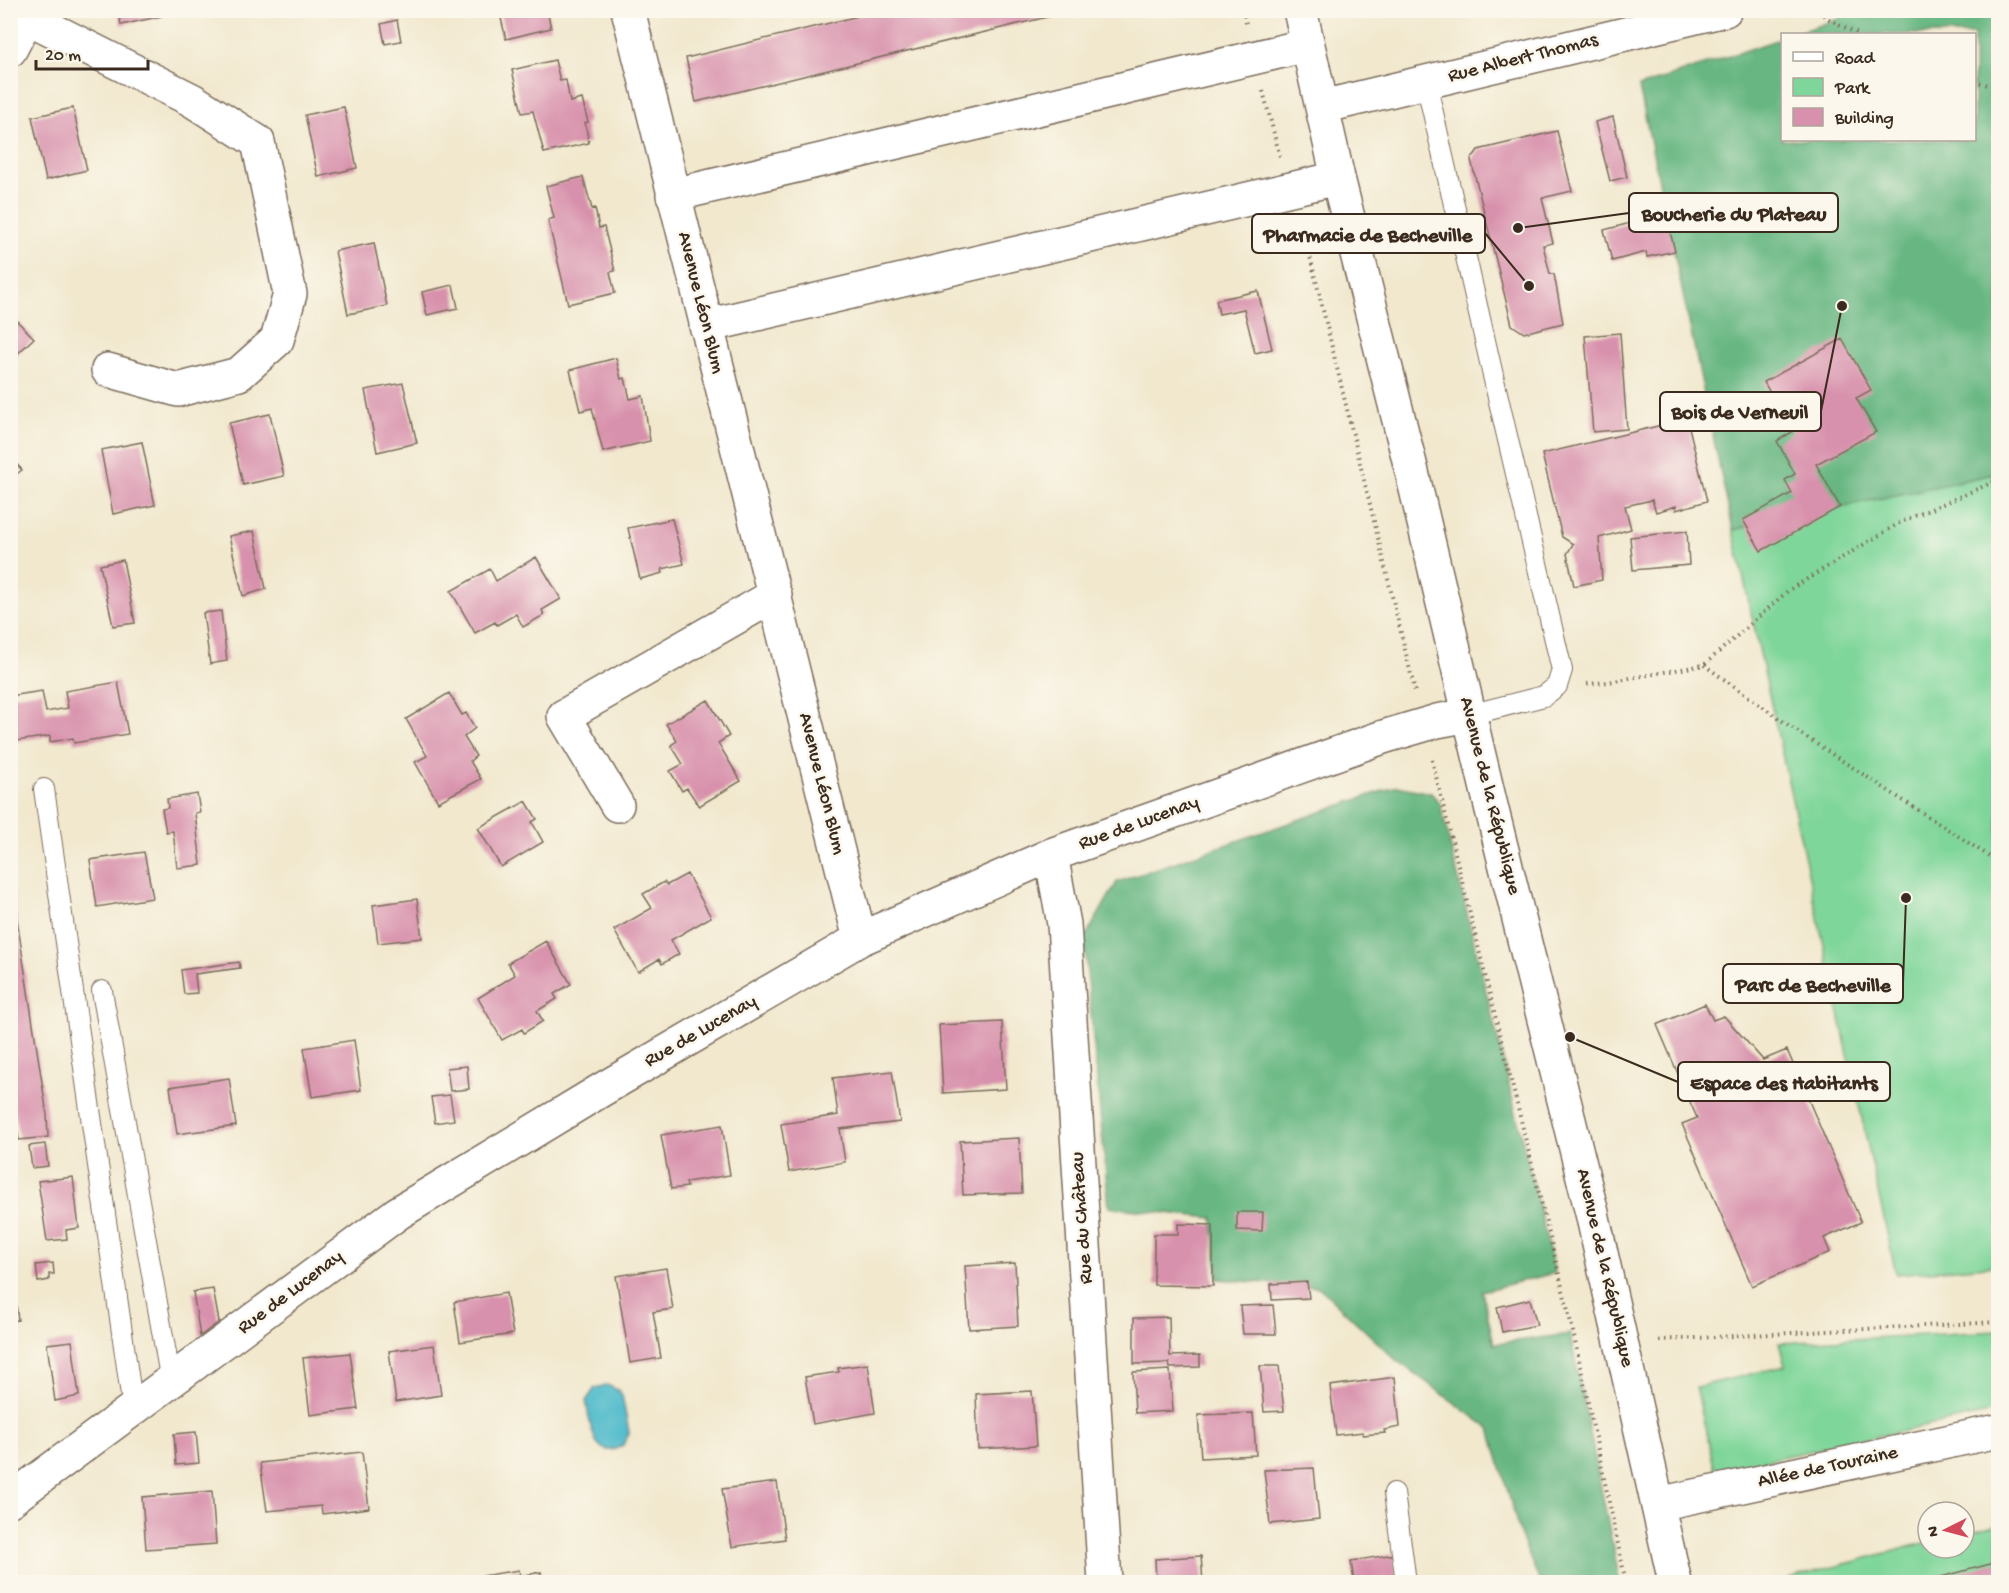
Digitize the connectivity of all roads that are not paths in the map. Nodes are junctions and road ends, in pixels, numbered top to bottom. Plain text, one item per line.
1 (628, 10) edge
2 (1300, 10) edge
3 (1725, 10) edge
4 (24, 13) edge
5 (1308, 45) junction
6 (10, 50) edge
7 (1426, 82) junction
8 (1322, 107) junction
9 (1338, 178) junction
10 (673, 195) junction
11 (706, 326) junction
12 (108, 370) dead end
13 (775, 595) junction
14 (1469, 715) junction
15 (44, 789) dead end
16 (616, 805) dead end
17 (1051, 855) junction
18 (860, 939) junction
19 (102, 991) dead end
20 (171, 1382) junction
21 (133, 1409) junction
22 (1998, 1431) edge
23 (1394, 1493) dead end
24 (10, 1500) edge
25 (1658, 1504) junction
26 (1106, 1582) edge
27 (1406, 1582) edge
28 (1675, 1582) edge

1 - 10 street, Avenue Léon Blum
2 - 5 street, Avenue de la République
3 - 7 street, Rue Albert Thomas
4 - 6 street
4 - 12 street
5 - 8 street, Avenue de la République
5 - 10 street
7 - 8 street, Rue Albert Thomas
7 - 14 lane
8 - 9 street, Avenue de la République
9 - 11 street
9 - 14 street, Avenue de la République
10 - 11 street, Avenue Léon Blum
11 - 13 street, Avenue Léon Blum
13 - 16 street
13 - 18 street, Avenue Léon Blum
14 - 17 street, Rue de Lucenay
14 - 25 street, Avenue de la République
15 - 21 lane
17 - 18 street, Rue de Lucenay
17 - 26 street, Rue du Château
18 - 20 street, Rue de Lucenay
19 - 20 lane
20 - 21 street, Rue de Lucenay
21 - 24 street, Rue de Lucenay
22 - 25 street, Allée de Touraine
23 - 27 lane
25 - 28 street, Avenue de la République

